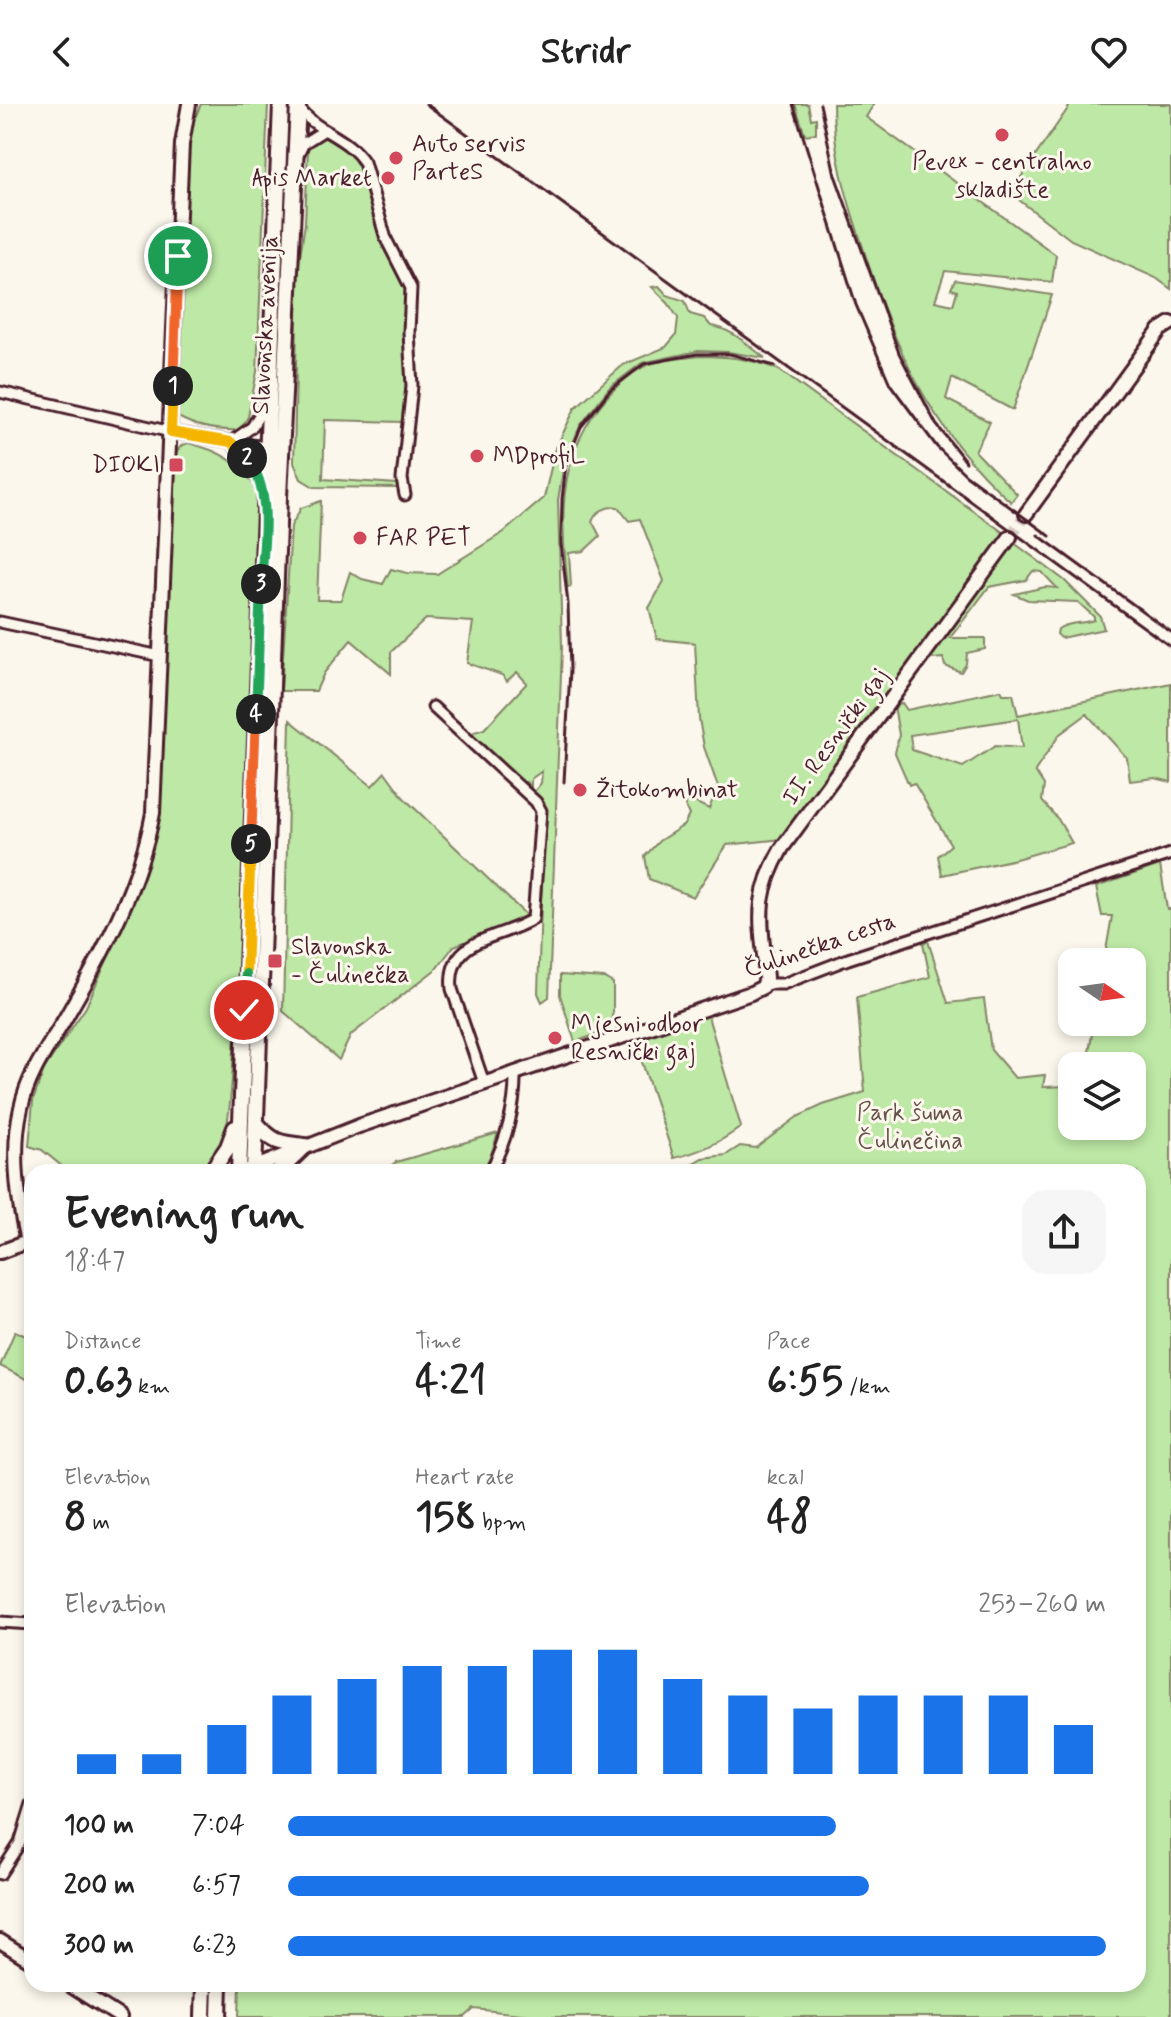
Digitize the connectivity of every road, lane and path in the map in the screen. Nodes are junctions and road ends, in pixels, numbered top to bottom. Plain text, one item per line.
1 (189, 104) edge
2 (281, 104) edge
3 (298, 105) edge
4 (323, 131) junction
5 (296, 159) junction
6 (1171, 323) edge
7 (0, 392) edge
8 (268, 400) junction
9 (171, 432) junction
10 (231, 442) junction
11 (274, 449) junction
12 (264, 495) junction
13 (405, 495) dead end
14 (1026, 514) tunnel mouth
15 (1010, 537) tunnel mouth
16 (0, 622) edge
17 (160, 656) junction
18 (433, 707) dead end
19 (1171, 854) edge
20 (764, 984) junction
21 (515, 1072) junction
22 (484, 1083) junction
23 (240, 1113) junction
24 (256, 1123) junction
25 (305, 1146) junction
26 (216, 1164) edge
27 (247, 1164) edge
28 (249, 1164) edge
29 (264, 1164) edge
30 (286, 1164) edge
31 (494, 1164) edge
32 (24, 1216) edge
33 (24, 1243) edge
34 (0, 1252) edge
35 (0, 1622) edge
36 (24, 1624) edge
37 (24, 1830) edge
38 (0, 1874) edge
39 (0, 1941) edge
40 (24, 1956) edge
41 (81, 1992) edge
42 (204, 1992) edge
43 (220, 1992) edge
44 (202, 2016) edge
45 (120, 2017) edge
46 (219, 2017) edge

1 - 9 street
2 - 8 main road, Slavonska avenija
3 - 4 street
3 - 5 main road, Slavonska avenija
4 - 5 street
4 - 13 street
5 - 11 main road, Slavonska avenija
6 - 14 street
7 - 9 street, Slavonska avenija
8 - 10 street, Slavonska avenija
8 - 11 main road, Slavonska avenija
9 - 10 street, Slavonska avenija
9 - 17 street
10 - 11 street, Slavonska avenija
10 - 12 street, Slavonska avenija
11 - 12 main road, Slavonska avenija
11 - 24 main road, Slavonska avenija
12 - 23 main road, Slavonska avenija
15 - 20 street, II. Resnički gaj
16 - 17 street
17 - 32 street
18 - 22 street
19 - 20 street, Čulinečka cesta
20 - 21 street, Čulinečka cesta
21 - 22 street, Čulinečka cesta
21 - 31 street
22 - 25 street, Čulinečka cesta
23 - 26 main road
23 - 27 main road, Slavonska avenija
24 - 25 main road
24 - 28 main road, Slavonska avenija
25 - 29 street, Čulinečka cesta
25 - 30 main road
33 - 34 street
35 - 36 street
37 - 38 street
39 - 40 street
41 - 45 street
42 - 44 main road
43 - 46 main road

